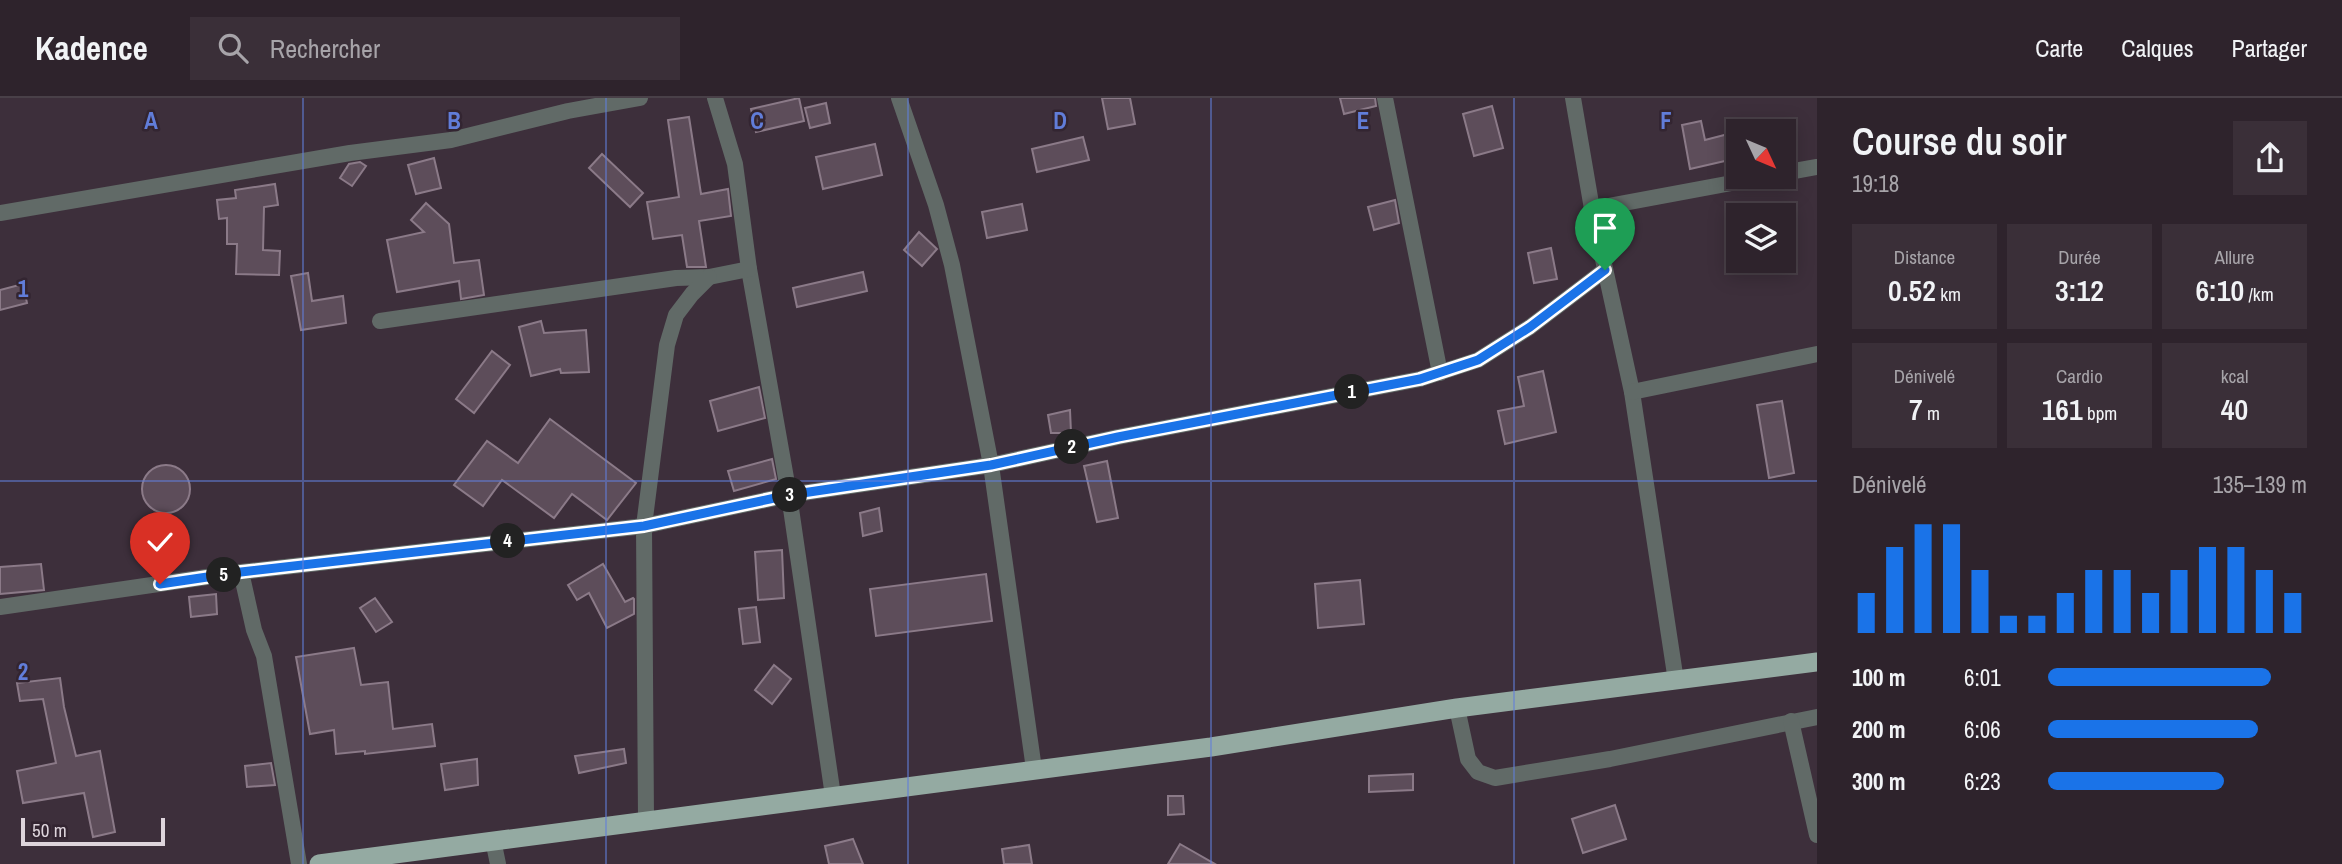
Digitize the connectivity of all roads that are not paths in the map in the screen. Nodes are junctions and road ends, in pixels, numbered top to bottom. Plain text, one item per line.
1 (640, 98) edge
2 (715, 98) edge
3 (899, 98) edge
4 (1385, 98) edge
5 (1573, 98) edge
6 (1817, 167) edge
7 (1796, 171) edge
8 (1726, 184) edge
9 (1592, 209) junction
10 (0, 213) edge
11 (749, 269) junction
12 (1605, 270) junction
13 (709, 277) junction
14 (380, 321) dead end
15 (1817, 354) edge
16 (1440, 373) junction
17 (1632, 391) junction
18 (991, 465) junction
19 (789, 495) junction
20 (644, 526) junction
21 (241, 572) junction
22 (0, 607) edge
23 (1817, 662) edge
24 (1676, 681) junction
25 (1457, 708) junction
26 (1817, 717) edge
27 (1791, 721) junction
28 (1034, 769) junction
29 (833, 796) junction
30 (646, 820) junction
31 (1817, 835) edge
32 (494, 840) junction
33 (299, 864) edge
34 (319, 864) edge
35 (498, 864) edge

1 - 10 street
2 - 11 street
3 - 18 street
4 - 16 street
5 - 9 street
6 - 7 street
8 - 9 street
9 - 12 street
11 - 13 street
11 - 19 street
12 - 16 street
12 - 17 street
13 - 14 street
13 - 20 street
15 - 17 street
16 - 18 street
17 - 24 street
18 - 19 street
18 - 28 street
19 - 20 street
19 - 29 street
20 - 21 street
20 - 30 street
21 - 22 street
21 - 33 street
23 - 24 highway
24 - 25 highway
25 - 27 street
25 - 28 highway
26 - 27 street
27 - 31 street
28 - 29 highway
29 - 30 highway
30 - 32 highway
32 - 34 highway
32 - 35 street

